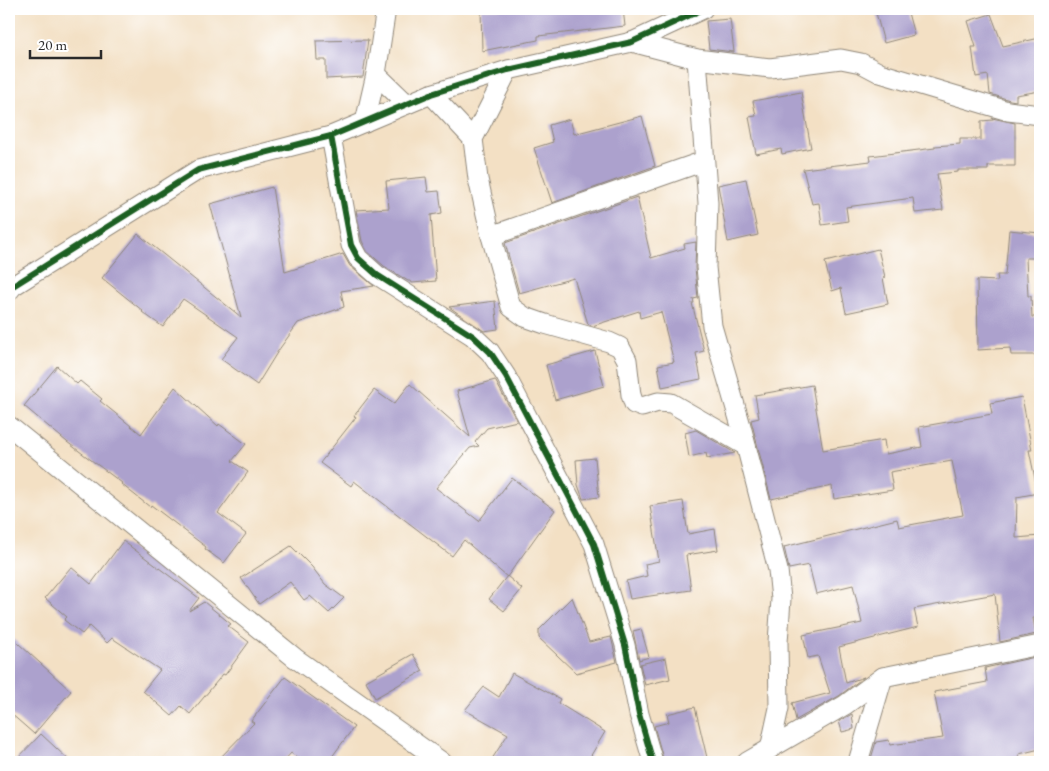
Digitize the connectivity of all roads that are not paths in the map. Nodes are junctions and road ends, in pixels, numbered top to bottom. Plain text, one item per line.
1 (386, 9) edge
2 (697, 11) edge
3 (632, 42) junction
4 (697, 60) junction
5 (508, 70) junction
6 (376, 74) junction
7 (431, 94) junction
8 (407, 104) junction
9 (1040, 115) edge
10 (365, 122) junction
11 (331, 136) junction
12 (473, 139) junction
13 (704, 161) junction
14 (491, 236) junction
15 (10, 284) edge
16 (9, 426) edge
17 (746, 446) junction
18 (1040, 645) edge
19 (883, 677) junction
20 (770, 749) junction
21 (442, 762) edge
22 (653, 762) edge
23 (747, 762) edge
24 (858, 762) edge

1 - 6 street
2 - 3 street
3 - 4 street
3 - 5 street
4 - 9 street
4 - 13 street
5 - 7 street
5 - 12 street
6 - 8 street
6 - 10 street
7 - 8 street
7 - 12 street
8 - 10 street
10 - 11 street
11 - 15 street
11 - 22 street
12 - 14 street
13 - 14 street
13 - 17 street
14 - 17 street
16 - 21 street
17 - 20 street
18 - 19 street
19 - 20 street
19 - 24 street
20 - 23 street

